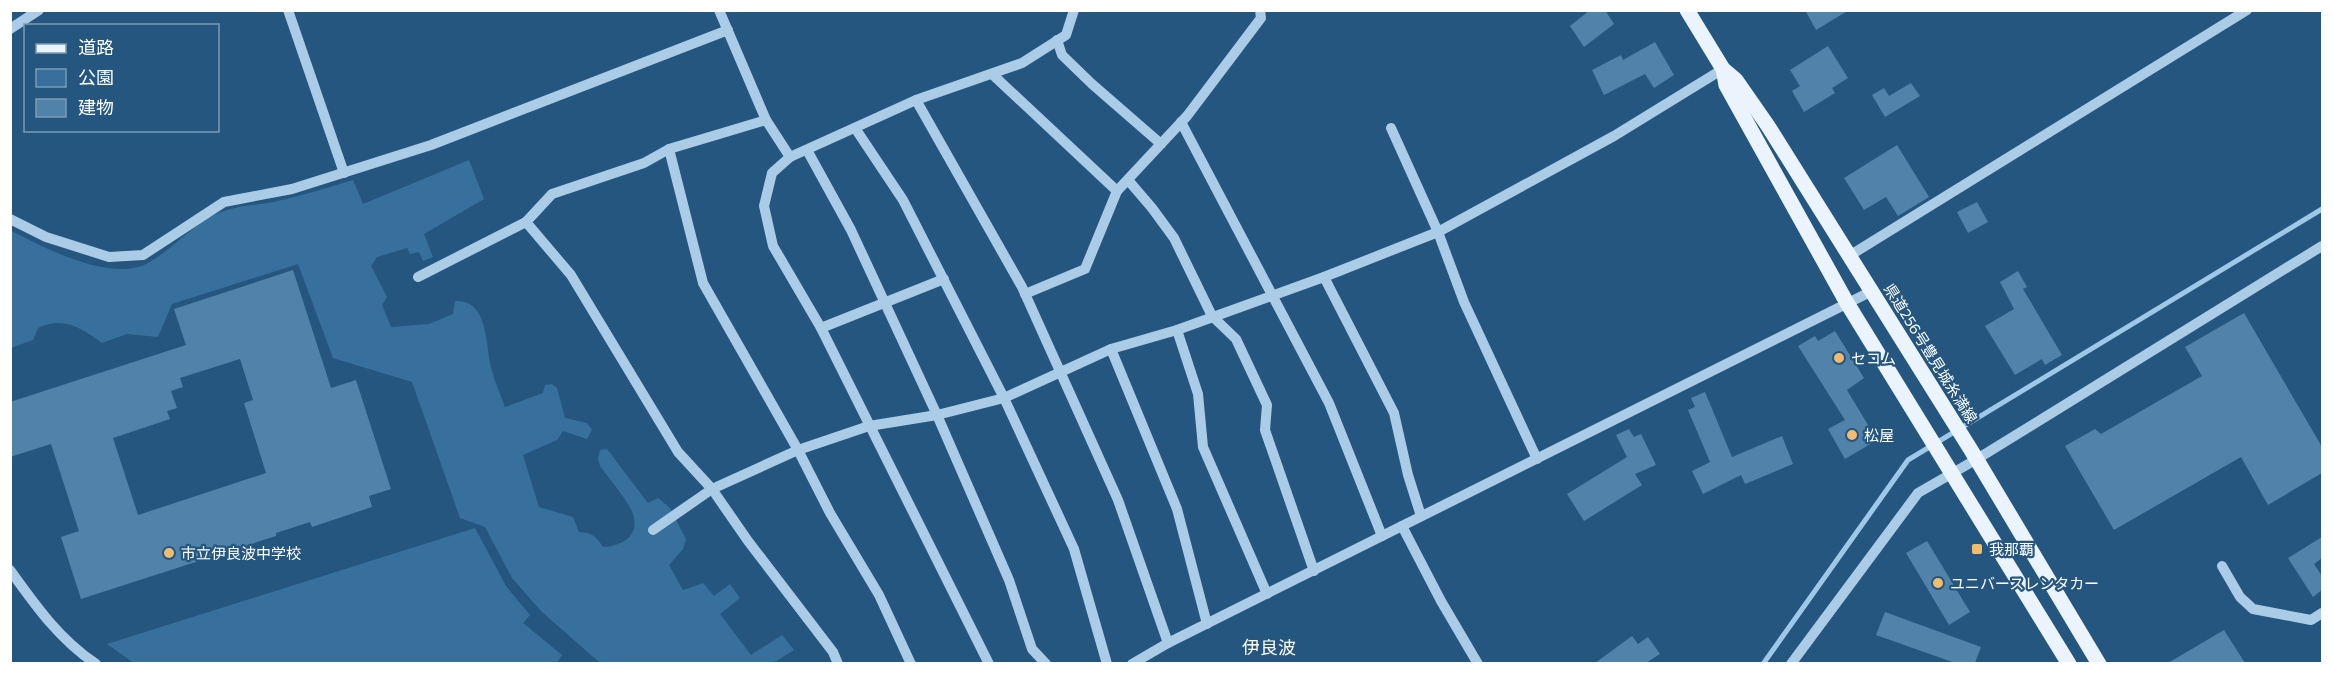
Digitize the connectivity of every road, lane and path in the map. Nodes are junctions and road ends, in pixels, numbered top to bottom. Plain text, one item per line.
1 (39, 10) edge
2 (288, 10) edge
3 (719, 10) edge
4 (1074, 10) edge
5 (1260, 10) edge
6 (1687, 10) edge
7 (2247, 10) edge
8 (10, 29) edge
9 (728, 30) junction
10 (1057, 40) junction
11 (1723, 69) junction
12 (992, 74) junction
13 (916, 100) junction
14 (766, 120) junction
15 (1181, 122) junction
16 (855, 128) junction
17 (1391, 128) dead end
18 (1161, 144) junction
19 (669, 149) junction
20 (807, 150) junction
21 (790, 158) junction
22 (344, 173) junction
23 (1128, 180) junction
24 (1117, 191) junction
25 (10, 219) edge
26 (526, 222) junction
27 (1438, 232) junction
28 (2322, 246) edge
29 (1849, 256) junction
30 (1324, 277) junction
31 (418, 278) dead end
32 (944, 279) junction
33 (1872, 291) junction
34 (1025, 294) junction
35 (1272, 295) junction
36 (885, 303) junction
37 (1847, 303) junction
38 (1212, 316) junction
39 (821, 328) junction
40 (1177, 330) junction
41 (1111, 349) junction
42 (1060, 372) junction
43 (1004, 398) junction
44 (937, 415) junction
45 (869, 426) junction
46 (798, 450) junction
47 (1974, 455) junction
48 (1537, 459) junction
49 (1951, 469) junction
50 (712, 489) junction
51 (1422, 516) junction
52 (1402, 526) junction
53 (653, 530) dead end
54 (1382, 536) junction
55 (2222, 566) dead end
56 (10, 570) edge
57 (1314, 570) junction
58 (1267, 594) junction
59 (2322, 613) edge
60 (1207, 624) junction
61 (1168, 643) junction
62 (96, 663) edge
63 (838, 663) edge
64 (911, 663) edge
65 (989, 663) edge
66 (1046, 663) edge
67 (1107, 663) edge
68 (1132, 663) edge
69 (1478, 663) edge
70 (1791, 663) edge
71 (2069, 663) edge
72 (2099, 663) edge

1 - 8 street
2 - 22 street
3 - 9 street
4 - 10 street
5 - 15 street
6 - 11 main road, 県道256号豊見城糸満線
7 - 29 street
9 - 14 street
9 - 22 street
10 - 12 street
10 - 18 street
11 - 27 street
11 - 29 main road, 県道256号豊見城糸満線
11 - 37 main road, 県道256号豊見城糸満線
12 - 13 street
12 - 24 street
13 - 16 street
13 - 34 street
14 - 19 street
14 - 21 street
15 - 18 street
15 - 35 street
16 - 20 street
16 - 32 street
17 - 27 street
18 - 23 street
19 - 26 street
19 - 46 street
20 - 21 street
20 - 36 street
21 - 39 street
22 - 25 street
23 - 24 street
23 - 38 street
24 - 34 street
26 - 31 street
26 - 50 street
27 - 30 street
27 - 48 street
28 - 47 street
29 - 33 main road, 県道256号豊見城糸満線
30 - 35 street
30 - 51 street
32 - 36 street
32 - 43 street
33 - 37 street
33 - 47 main road, 県道256号豊見城糸満線
34 - 42 street
35 - 38 street
35 - 54 street
36 - 39 street
36 - 44 street
37 - 48 street
37 - 49 main road, 県道256号豊見城糸満線
38 - 40 street
38 - 57 street
39 - 45 street
40 - 41 street
40 - 58 street
41 - 42 street
41 - 60 street
42 - 43 street
42 - 61 street
43 - 44 street
43 - 67 street
44 - 45 street
44 - 66 street
45 - 46 street
45 - 65 street
46 - 50 street
46 - 64 street
47 - 49 street
47 - 72 main road, 県道256号豊見城糸満線
48 - 51 street
49 - 70 street
49 - 71 main road, 県道256号豊見城糸満線
50 - 53 street
50 - 63 street
51 - 52 street
52 - 54 street
52 - 69 street
54 - 57 street
55 - 59 street
56 - 62 street
57 - 58 street
58 - 60 street
60 - 61 street
61 - 68 street

